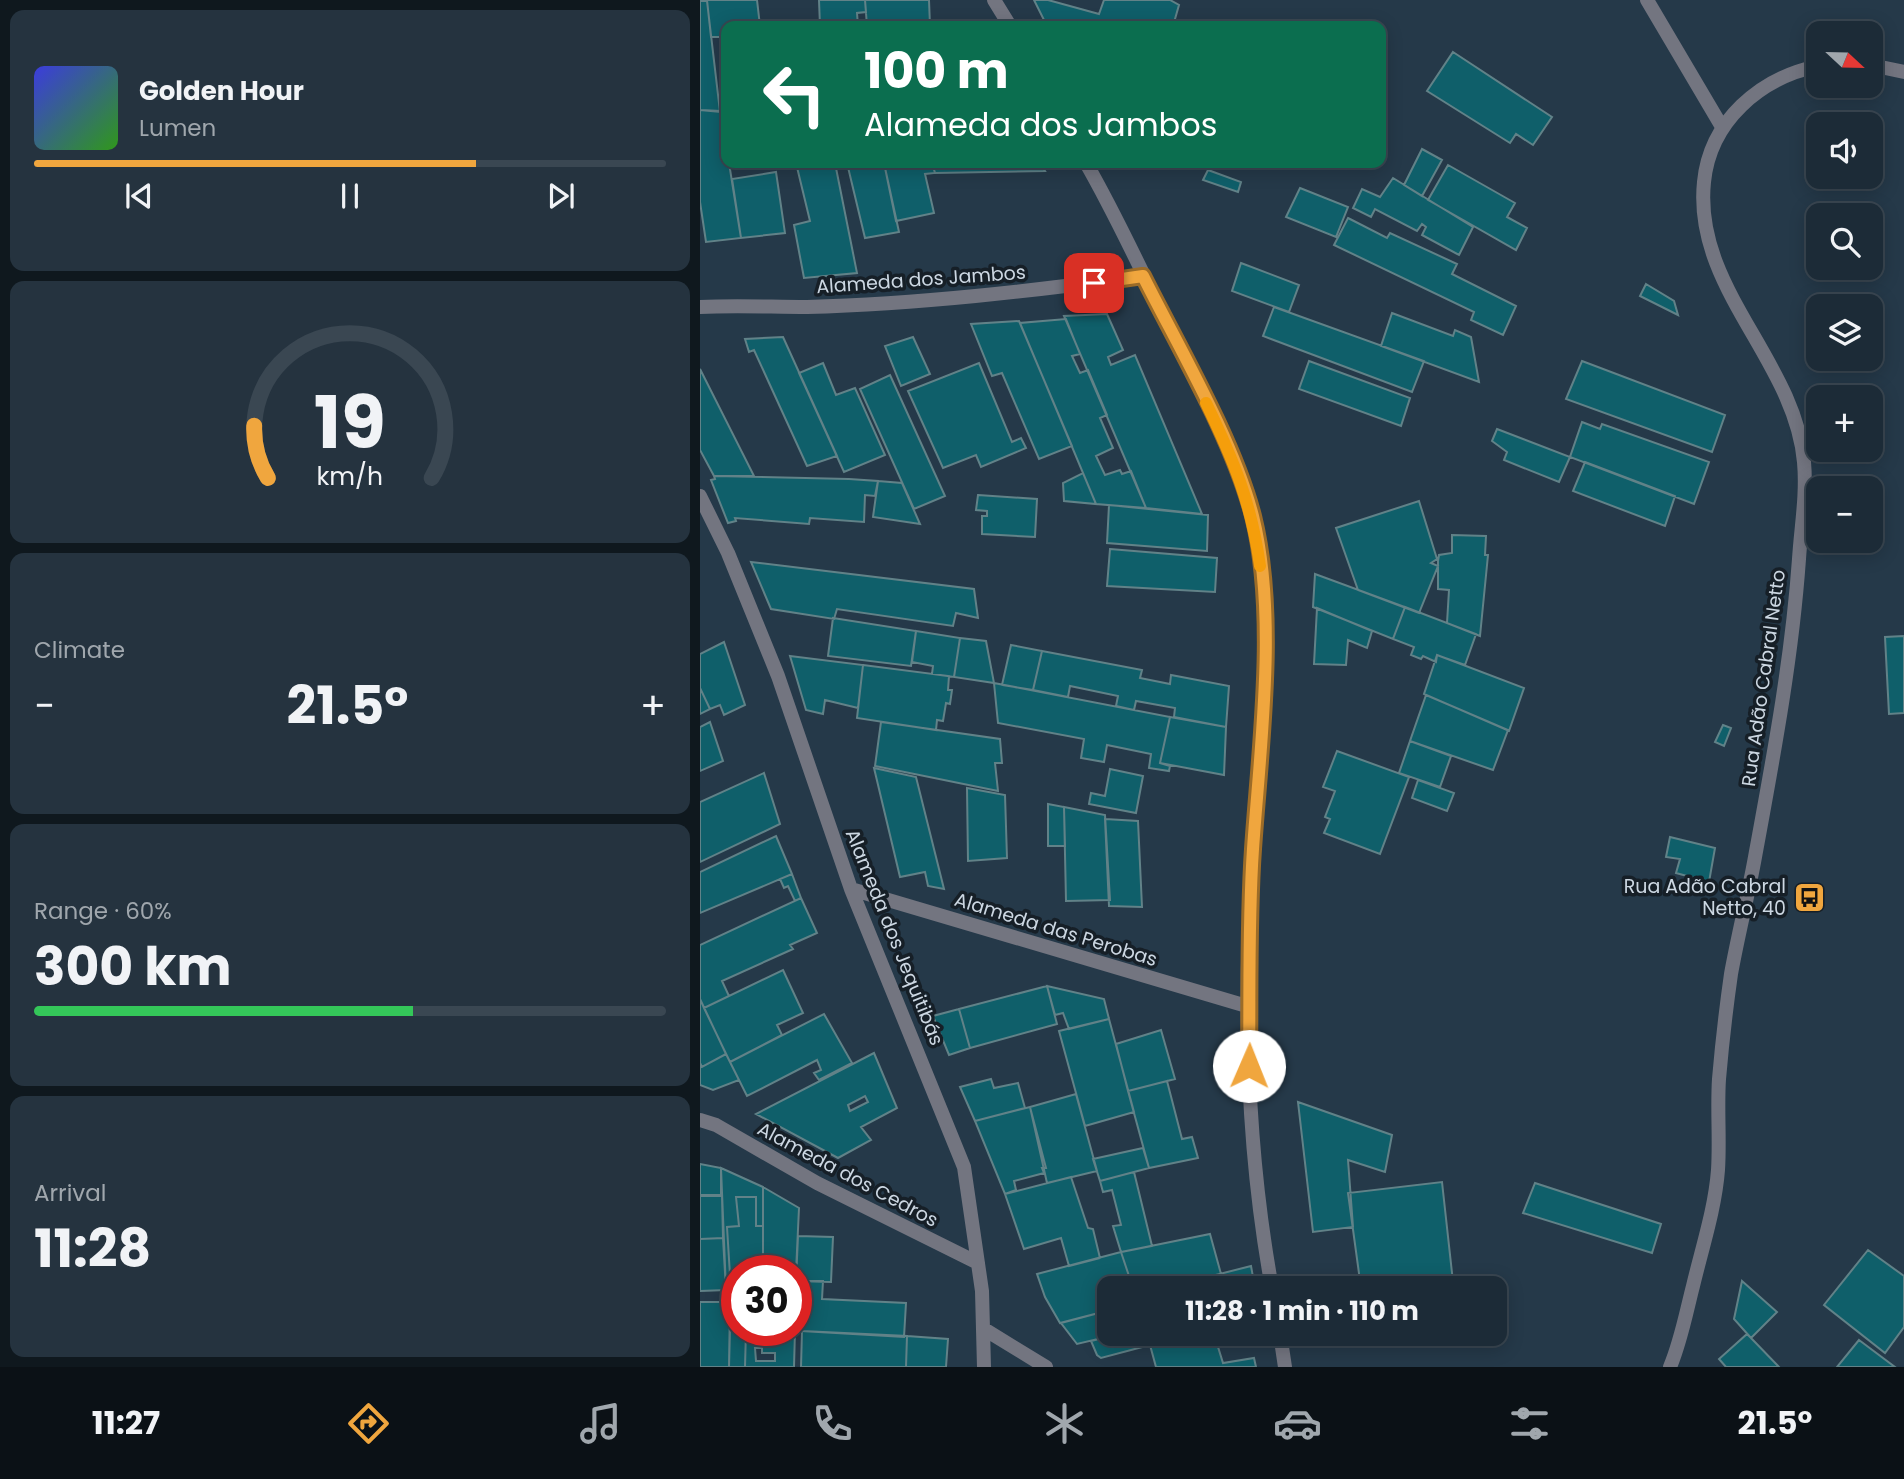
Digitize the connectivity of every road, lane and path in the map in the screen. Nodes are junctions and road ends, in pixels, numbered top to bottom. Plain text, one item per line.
1 (994, 0) edge
2 (1647, 0) edge
3 (1007, 21) edge
4 (1883, 68) edge
5 (1806, 69) edge
6 (1904, 72) edge
7 (1722, 127) junction
8 (1089, 168) edge
9 (1143, 276) junction
10 (700, 307) edge
11 (700, 496) edge
12 (851, 889) junction
13 (1250, 1007) junction
14 (700, 1120) edge
15 (978, 1264) junction
16 (1270, 1276) edge
17 (984, 1329) junction
18 (1282, 1346) edge
19 (984, 1367) edge
20 (1046, 1367) edge
21 (1285, 1367) edge
22 (1670, 1367) edge

1 - 3 street
2 - 7 street
4 - 6 street
5 - 7 street, Rua Adão Cabral Netto
7 - 22 street, Rua Adão Cabral Netto
8 - 9 street
9 - 10 street, Alameda dos Jambos
9 - 13 street
11 - 12 street, Alameda dos Jequitibás
12 - 13 street, Alameda das Perobas
12 - 15 street, Alameda dos Jequitibás
13 - 16 street
14 - 15 street, Alameda dos Cedros
15 - 17 street, Alameda dos Jequitibás
17 - 19 street, Alameda dos Jequitibás
17 - 20 street
18 - 21 street

